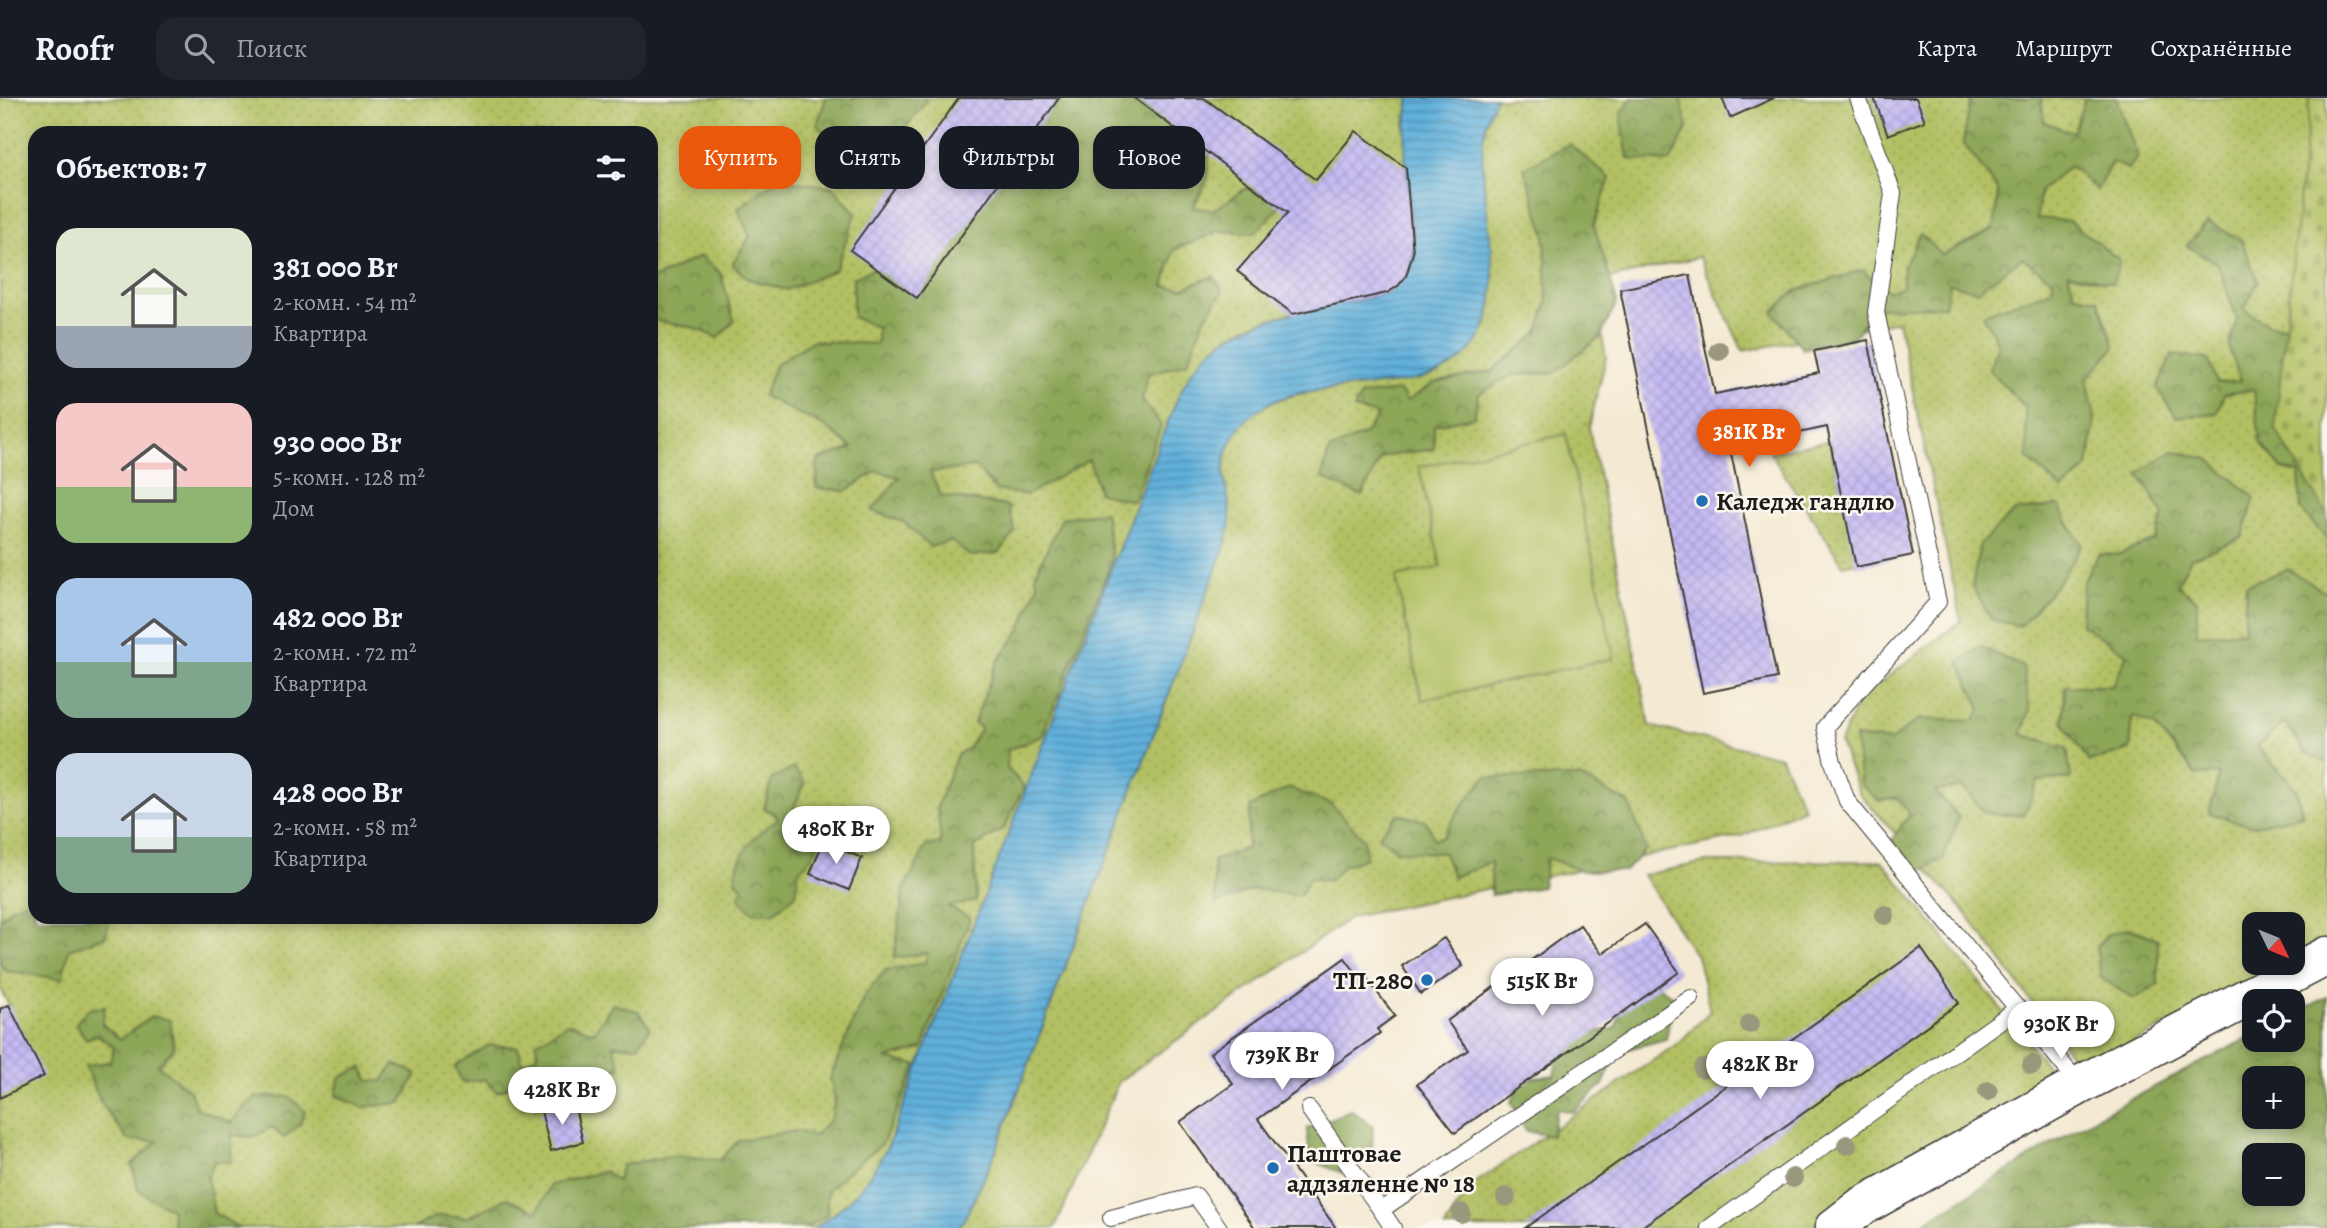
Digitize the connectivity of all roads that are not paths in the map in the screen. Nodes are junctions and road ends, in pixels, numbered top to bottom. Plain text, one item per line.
1 (1858, 98) edge
2 (2327, 956) edge
3 (1691, 998) dead end
4 (2018, 1008) junction
5 (2080, 1085) junction
6 (1309, 1109) dead end
7 (1381, 1210) junction
8 (1111, 1218) dead end
9 (1219, 1228) edge
10 (1393, 1228) edge
11 (1709, 1228) edge
12 (1834, 1228) edge

1 - 4 lane
2 - 5 main road
3 - 7 lane
4 - 5 lane
4 - 11 lane
5 - 12 main road
6 - 7 lane
7 - 10 lane
8 - 9 lane

